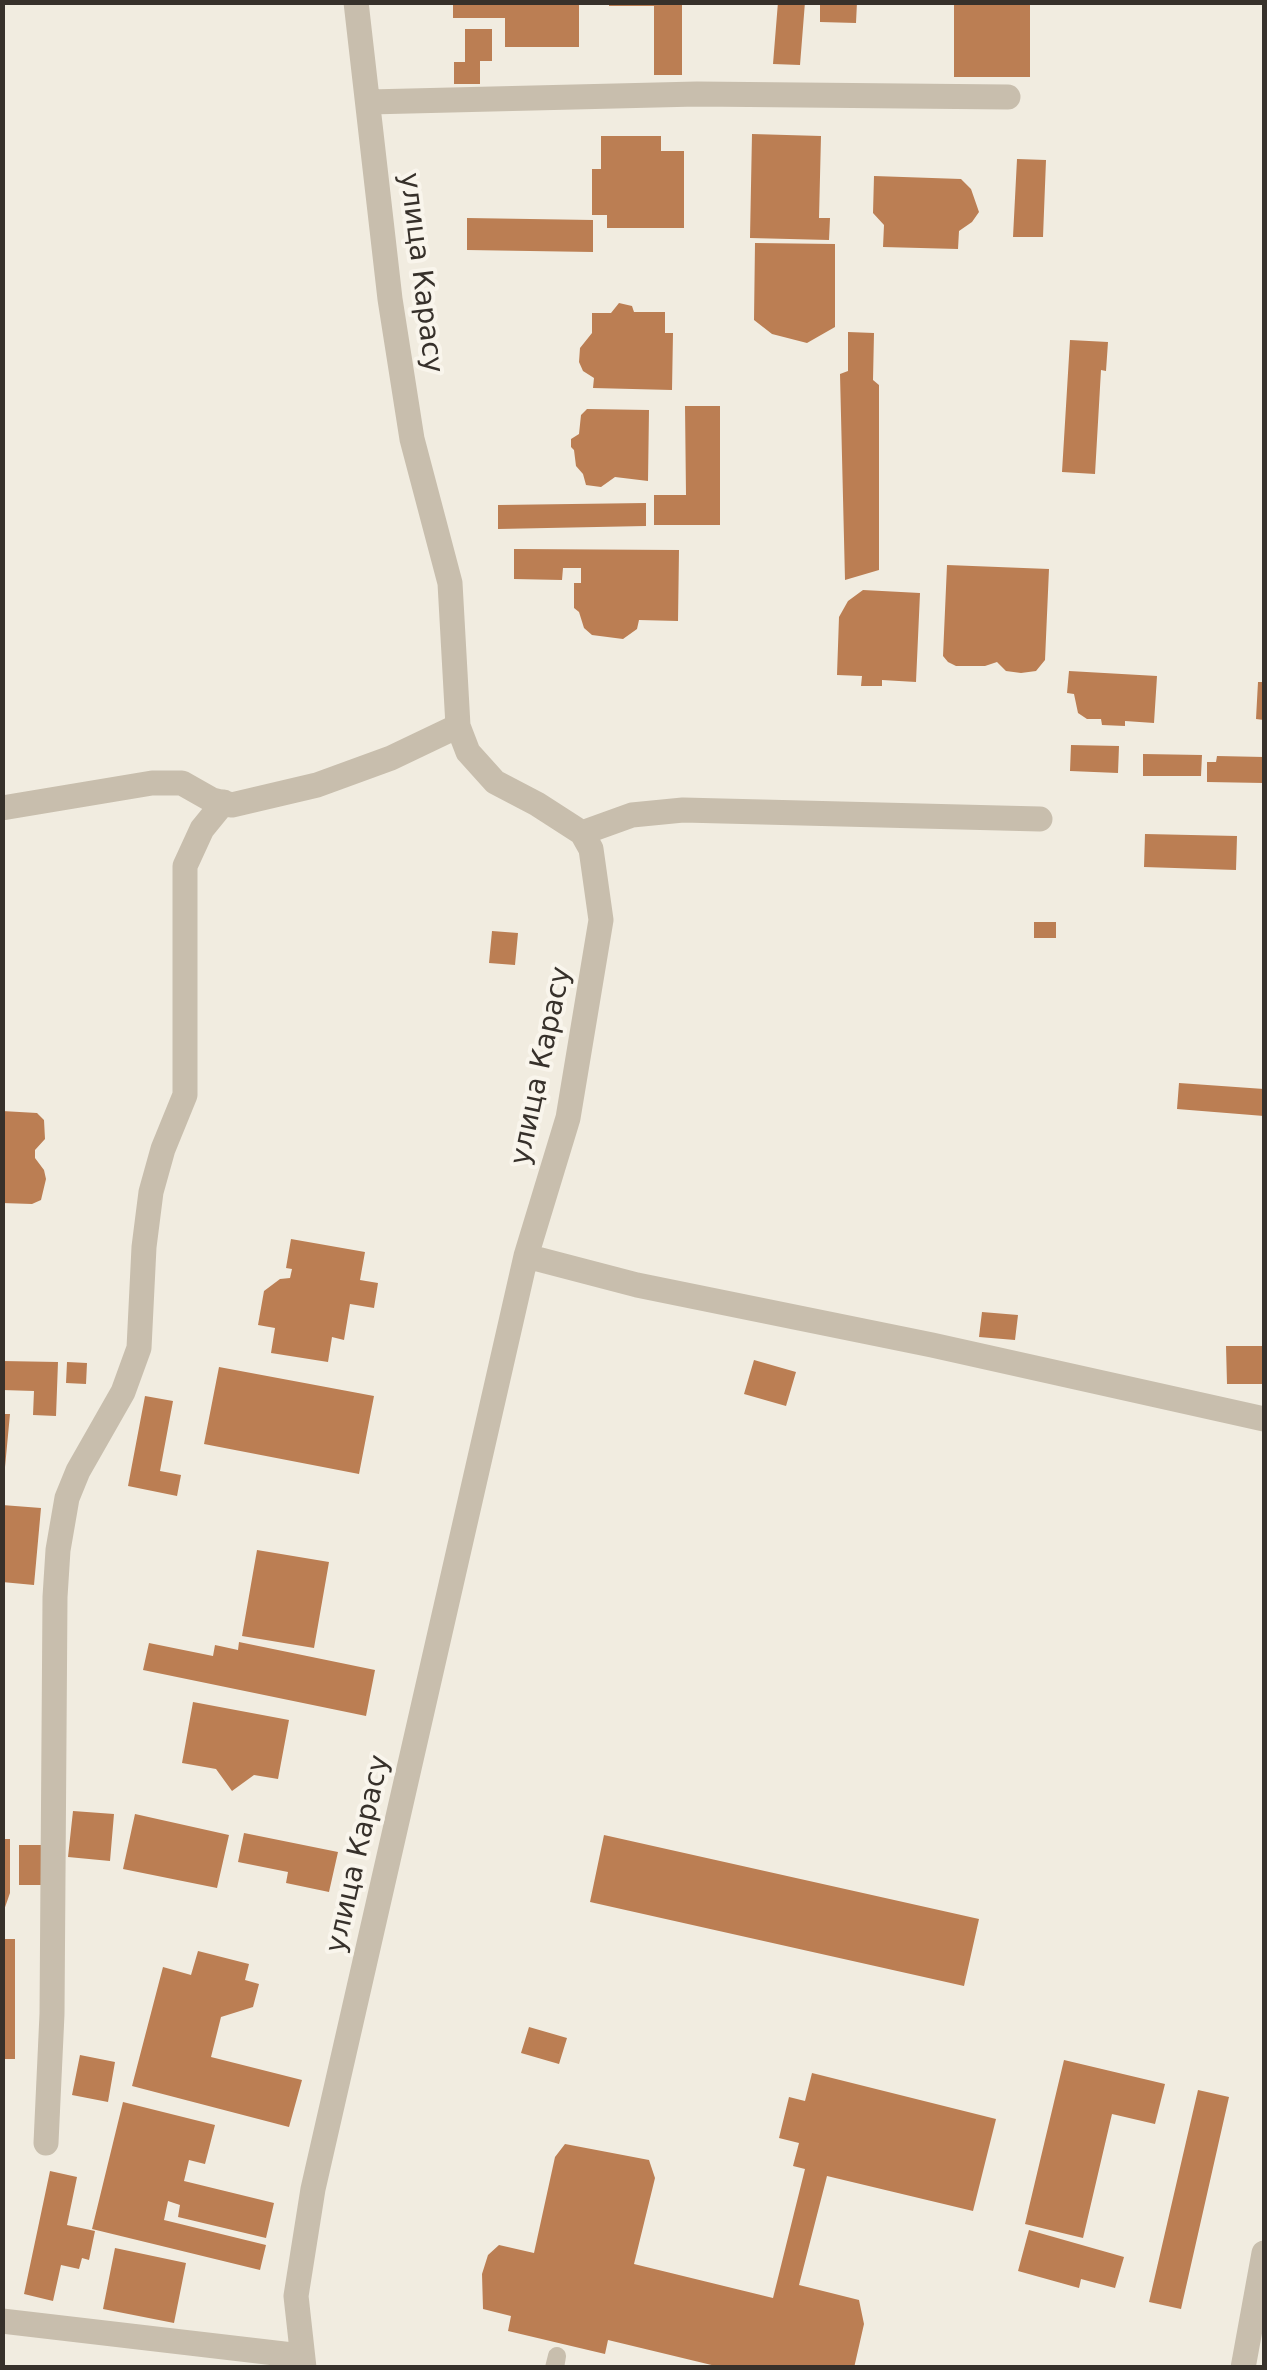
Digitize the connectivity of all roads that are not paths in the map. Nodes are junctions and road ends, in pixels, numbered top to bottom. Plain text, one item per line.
1 (356, 2) edge
2 (1008, 97) dead end
3 (369, 102) junction
4 (458, 726) junction
5 (224, 802) junction
6 (2, 808) edge
7 (1040, 819) dead end
8 (582, 833) junction
9 (526, 1256) junction
10 (1264, 1419) edge
11 (46, 2143) dead end
12 (1264, 2253) edge
13 (2, 2321) edge
14 (302, 2362) edge
15 (1243, 2368) edge

1 - 3 street, улица Карасу
2 - 3 street
3 - 4 street, улица Карасу
4 - 5 street
4 - 8 street, улица Карасу
5 - 6 street
5 - 11 street
7 - 8 street
8 - 9 street, улица Карасу
9 - 10 street
9 - 14 street, улица Карасу
12 - 15 street
13 - 14 street

